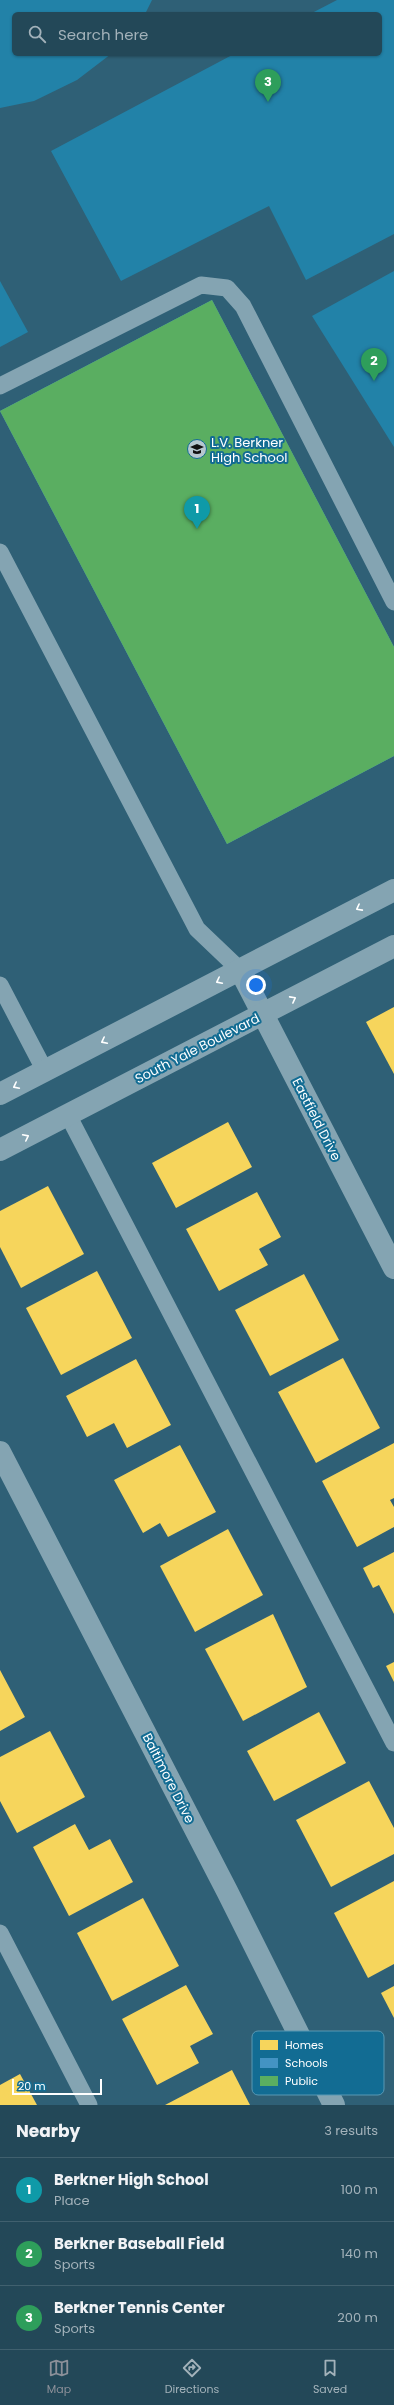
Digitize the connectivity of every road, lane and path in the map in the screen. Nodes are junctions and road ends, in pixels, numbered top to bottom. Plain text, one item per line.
1 (0, 386) edge
2 (0, 552) edge
3 (394, 602) edge
4 (394, 890) edge
5 (394, 946) edge
6 (240, 970) junction
7 (0, 985) edge
8 (263, 1014) junction
9 (45, 1071) junction
10 (0, 1094) edge
11 (68, 1115) junction
12 (0, 1150) edge
13 (394, 1268) edge
14 (0, 1452) edge
15 (394, 1743) edge
16 (0, 1933) edge
17 (297, 2031) edge
18 (329, 2095) edge
19 (89, 2105) edge
20 (334, 2105) edge

1 - 3 lane
2 - 6 lane
4 -> 6 street
8 -> 5 street, South Yale Boulevard
6 - 8 street, Eastfield Drive
6 -> 9 street
7 - 9 lane
8 - 11 street, South Yale Boulevard
8 - 13 street, Eastfield Drive
9 -> 10 street
12 -> 11 street, South Yale Boulevard
11 - 15 lane
14 - 17 street, Baltimore Drive
16 - 19 lane
18 - 20 street, Baltimore Drive

